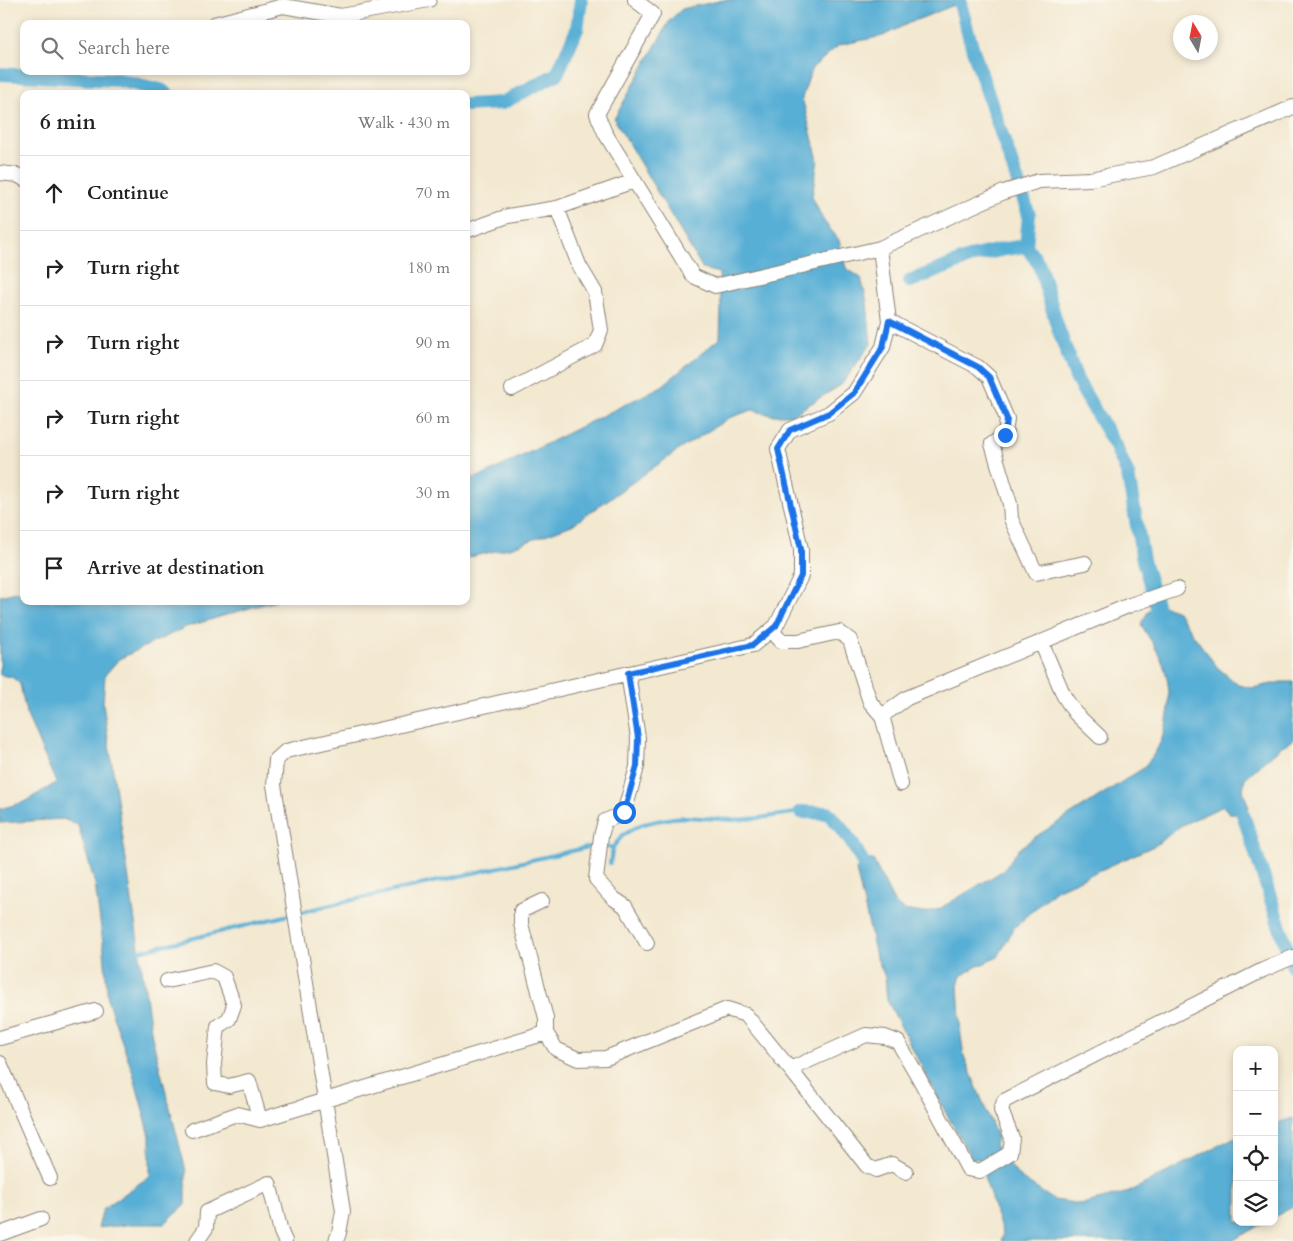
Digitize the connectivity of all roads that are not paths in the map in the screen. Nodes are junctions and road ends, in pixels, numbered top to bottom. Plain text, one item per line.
1 (429, 0) edge
2 (635, 0) edge
3 (229, 20) edge
4 (1293, 107) edge
5 (0, 172) edge
6 (20, 177) edge
7 (634, 181) junction
8 (557, 208) junction
9 (470, 230) edge
10 (880, 248) junction
11 (889, 321) junction
12 (512, 389) dead end
13 (1085, 563) dead end
14 (1176, 589) dead end
15 (771, 630) junction
16 (1041, 642) junction
17 (628, 673) junction
18 (882, 716) junction
19 (1100, 738) dead end
20 (901, 784) dead end
21 (542, 901) dead end
22 (648, 943) dead end
23 (1293, 957) edge
24 (167, 981) dead end
25 (96, 1012) dead end
26 (546, 1033) junction
27 (0, 1038) edge
28 (0, 1063) edge
29 (790, 1069) junction
30 (325, 1100) junction
31 (260, 1120) junction
32 (192, 1130) dead end
33 (906, 1172) dead end
34 (50, 1178) dead end
35 (41, 1219) dead end
36 (0, 1234) edge
37 (197, 1241) edge
38 (285, 1241) edge
39 (336, 1241) edge

1 - 3 street
2 - 7 street
4 - 10 street
5 - 6 street
7 - 8 street
7 - 10 street
8 - 9 street
8 - 12 street
10 - 11 street
11 - 13 street
11 - 15 street
14 - 16 street
15 - 17 street
15 - 18 street
16 - 18 street
16 - 19 street
17 - 22 street
17 - 30 street
18 - 20 street
21 - 26 street
23 - 29 street
24 - 31 street
25 - 27 street
26 - 29 street
26 - 30 street
28 - 34 street
29 - 33 street
30 - 31 street
30 - 39 street
31 - 32 street
35 - 36 street
37 - 38 street

